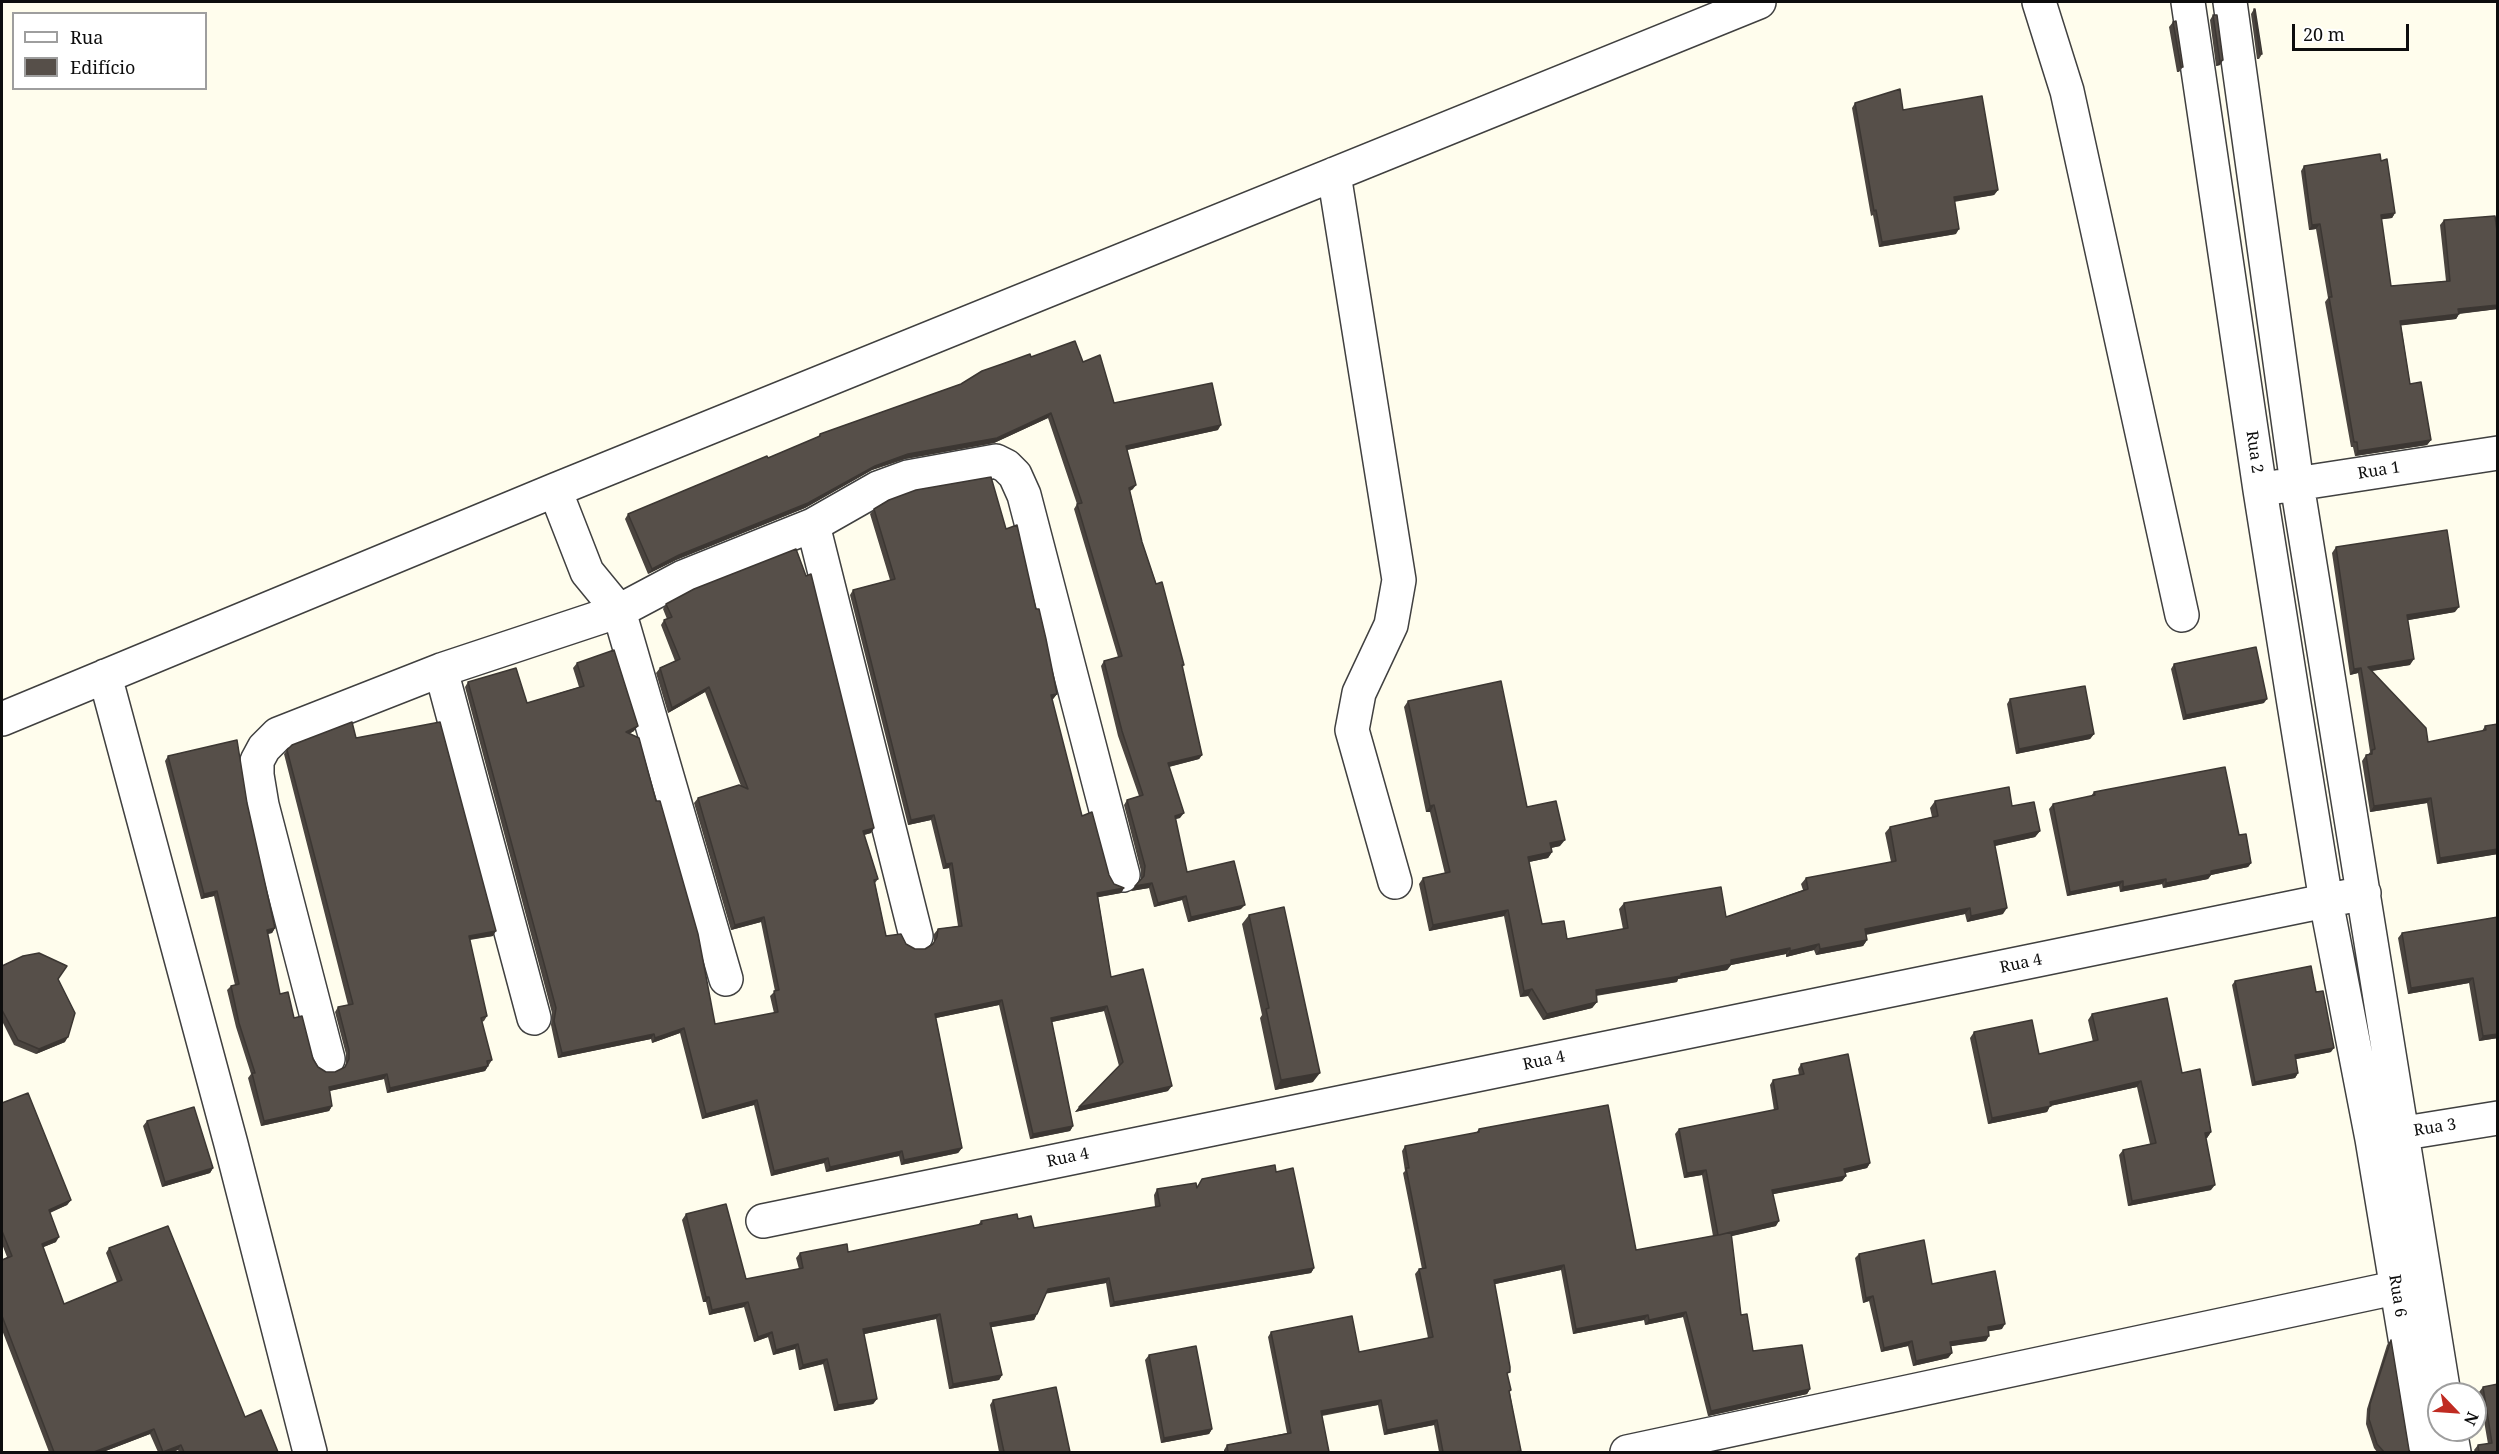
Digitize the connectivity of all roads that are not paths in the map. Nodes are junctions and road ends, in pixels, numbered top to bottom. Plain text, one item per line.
1 (1759, 2) edge
2 (2038, 2) edge
3 (2188, 2) edge
4 (2230, 2) edge
5 (2250, 140) junction
6 (2210, 146) junction
7 (1334, 174) junction
8 (2498, 453) edge
9 (2297, 484) junction
10 (555, 490) junction
11 (2260, 490) junction
12 (813, 525) junction
13 (619, 611) junction
14 (2182, 615) dead end
15 (441, 670) junction
16 (105, 676) junction
17 (2329, 679) junction
18 (2290, 681) junction
19 (2, 719) edge
20 (1123, 875) dead end
21 (1395, 882) dead end
22 (2364, 893) junction
23 (2326, 901) junction
24 (916, 936) dead end
25 (726, 978) dead end
26 (534, 1018) dead end
27 (2385, 1030) junction
28 (2352, 1034) junction
29 (328, 1059) dead end
30 (2498, 1118) edge
31 (2386, 1136) junction
32 (763, 1221) dead end
33 (2411, 1285) junction
34 (2440, 1382) edge
35 (310, 1452) edge
36 (1627, 1452) edge
37 (2424, 1452) edge

1 - 7 street
2 - 14 street
3 - 6 street, Rua 2
4 - 5 street
5 - 6 street
5 - 9 street
6 - 11 street, Rua 2
7 - 10 street
7 - 21 street
8 - 9 street, Rua 1
9 - 11 street, Rua 1
9 - 17 street
10 - 13 street
10 - 16 street
11 - 18 street, Rua 2
12 - 13 street
12 - 20 street
12 - 24 street
13 - 15 street
13 - 25 street
15 - 26 street
15 - 29 street
16 - 19 street
16 - 35 street
17 - 18 street
17 - 22 street
18 - 23 street, Rua 2
22 - 23 street, Rua 4
22 - 27 street
23 - 28 street
23 - 32 street, Rua 4
27 - 28 street
27 - 31 street
28 - 31 street
30 - 31 street, Rua 3
31 - 33 street, Rua 6
33 - 34 street, Rua 6
33 - 36 street
33 - 37 street, Rua 6

